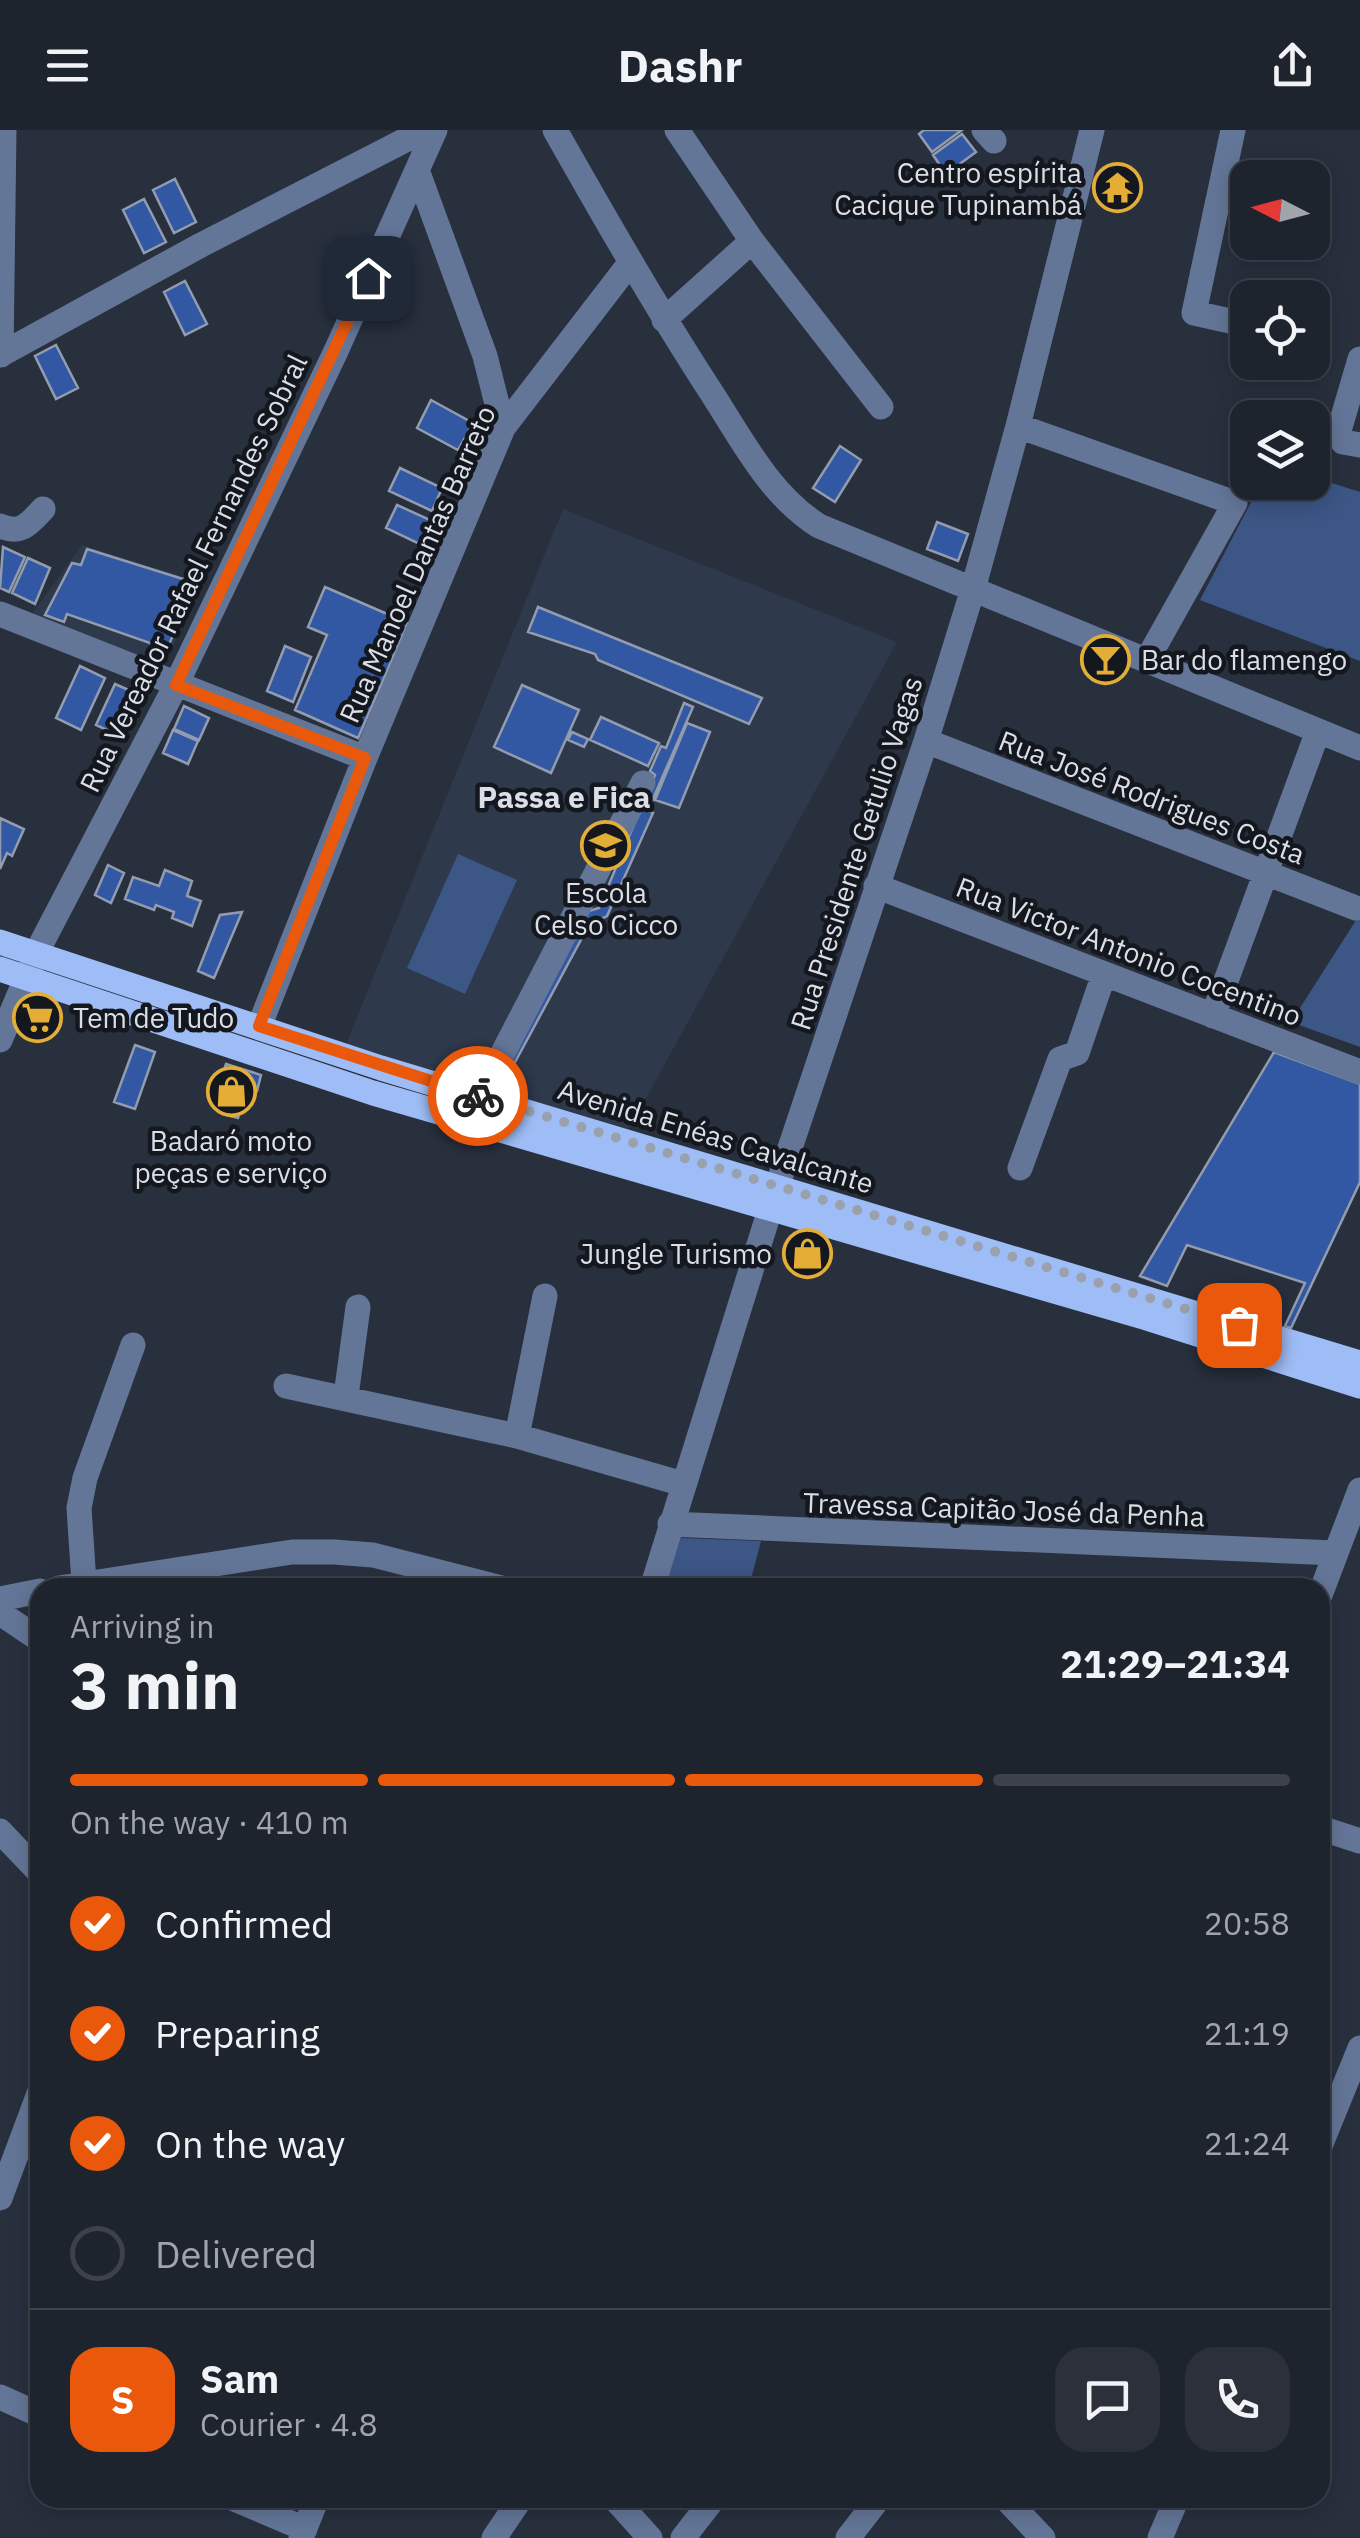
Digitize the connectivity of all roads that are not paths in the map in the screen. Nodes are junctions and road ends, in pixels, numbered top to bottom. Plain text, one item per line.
1 (4, 130) edge
2 (425, 130) edge
3 (435, 130) edge
4 (555, 130) edge
5 (677, 130) edge
6 (1092, 130) edge
7 (1234, 130) edge
8 (417, 170) junction
9 (752, 241) junction
10 (630, 263) junction
11 (664, 320) junction
12 (1230, 321) edge
13 (0, 355) edge
14 (1360, 359) edge
15 (881, 407) dead end
16 (1018, 426) junction
17 (503, 428) junction
18 (1360, 446) edge
19 (43, 509) dead end
20 (0, 526) edge
21 (973, 589) junction
22 (0, 614) edge
23 (1147, 660) junction
24 (176, 685) junction
25 (1318, 731) junction
26 (926, 741) junction
27 (1360, 748) edge
28 (365, 758) junction
29 (643, 783) dead end
30 (1264, 874) junction
31 (876, 886) junction
32 (1356, 908) dead end
33 (0, 942) edge
34 (32, 967) junction
35 (0, 969) edge
36 (1104, 974) junction
37 (1212, 1016) junction
38 (259, 1026) junction
39 (0, 1040) edge
40 (1360, 1072) edge
41 (377, 1080) junction
42 (484, 1098) junction
43 (646, 1160) junction
44 (1020, 1168) dead end
45 (774, 1198) junction
46 (545, 1296) dead end
47 (358, 1307) dead end
48 (133, 1345) dead end
49 (1275, 1348) junction
50 (1360, 1363) edge
51 (286, 1386) dead end
52 (1360, 1386) edge
53 (346, 1396) junction
54 (517, 1436) junction
55 (683, 1484) junction
56 (1360, 1490) edge
57 (670, 1524) junction
58 (1335, 1553) junction
59 (73, 1578) edge
60 (119, 1578) edge
61 (466, 1578) edge
62 (655, 1578) edge
63 (1326, 1578) edge
64 (30, 1593) edge
65 (0, 1599) edge
66 (0, 1613) edge
67 (30, 1633) edge
68 (0, 1830) edge
69 (1330, 1831) edge
70 (1360, 1841) edge
71 (30, 1863) edge
72 (1360, 2048) edge
73 (30, 2118) edge
74 (1330, 2122) edge
75 (0, 2198) edge
76 (0, 2398) edge
77 (30, 2411) edge
78 (252, 2508) edge
79 (313, 2508) edge
80 (514, 2508) edge
81 (623, 2508) edge
82 (706, 2508) edge
83 (871, 2508) edge
84 (1014, 2508) edge
85 (1172, 2508) edge
86 (303, 2533) edge
87 (494, 2538) edge
88 (650, 2538) edge
89 (683, 2538) edge
90 (848, 2538) edge
91 (1043, 2538) edge
92 (1160, 2538) edge

1 - 13 street
2 - 13 street
3 - 8 street, Rua Vereador Rafael Fernandes Sobral
4 - 10 street
5 - 9 street
6 - 16 street, Rua Presidente Getulio Vagas
7 - 12 street
8 - 17 street
8 - 24 street, Rua Vereador Rafael Fernandes Sobral
9 - 11 street
9 - 15 street
10 - 11 street
10 - 17 street, Rua Manoel Dantas Barreto
11 - 21 street
14 - 18 street
16 - 21 street, Rua Presidente Getulio Vagas
16 - 23 street
17 - 28 street, Rua Manoel Dantas Barreto
19 - 20 street
21 - 23 street
21 - 26 street, Rua Presidente Getulio Vagas
22 - 24 street
23 - 25 street
24 - 28 street
24 - 34 street, Rua Vereador Rafael Fernandes Sobral
25 - 27 street
25 - 30 street
26 - 30 street, Rua José Rodrigues Costa
26 - 31 street, Rua Presidente Getulio Vagas
28 - 38 street, Rua Manoel Dantas Barreto
29 - 42 street
30 - 32 street, Rua José Rodrigues Costa
30 - 37 street
31 - 36 street, Rua Victor Antonio Cocentino
31 - 45 street, Rua Presidente Getulio Vagas
33 - 34 main road, Avenida Enéas Cavalcante
34 - 35 main road, Avenida Enéas Cavalcante
34 - 38 main road, Avenida Enéas Cavalcante
34 - 39 street, Rua Vereador Rafael Fernandes Sobral
34 - 41 main road, Avenida Enéas Cavalcante
36 - 37 street, Rua Victor Antonio Cocentino
36 - 44 street
37 - 40 street, Rua Victor Antonio Cocentino
38 - 41 main road, Avenida Enéas Cavalcante
41 - 42 main road, Avenida Enéas Cavalcante
41 - 43 main road, Avenida Enéas Cavalcante
42 - 43 main road, Avenida Enéas Cavalcante
43 - 45 main road, Avenida Enéas Cavalcante
45 - 49 main road, Avenida Enéas Cavalcante
45 - 55 street, Rua Presidente Getulio Vagas
46 - 54 street
47 - 53 street
48 - 59 street
49 - 50 main road, Avenida Enéas Cavalcante
49 - 52 main road, Avenida Enéas Cavalcante
51 - 53 street
53 - 54 street
54 - 55 street
55 - 57 street, Rua Presidente Getulio Vagas
56 - 58 street
57 - 58 street, Travessa Capitão José da Penha
57 - 62 street, Rua Presidente Getulio Vagas
58 - 63 street
60 - 61 street
64 - 65 street
66 - 67 street
68 - 71 street
69 - 70 street
72 - 74 street
73 - 75 street
76 - 77 street
78 - 86 street
79 - 86 street
80 - 87 street
81 - 88 street
82 - 89 street
83 - 90 street
84 - 91 street
85 - 92 street

